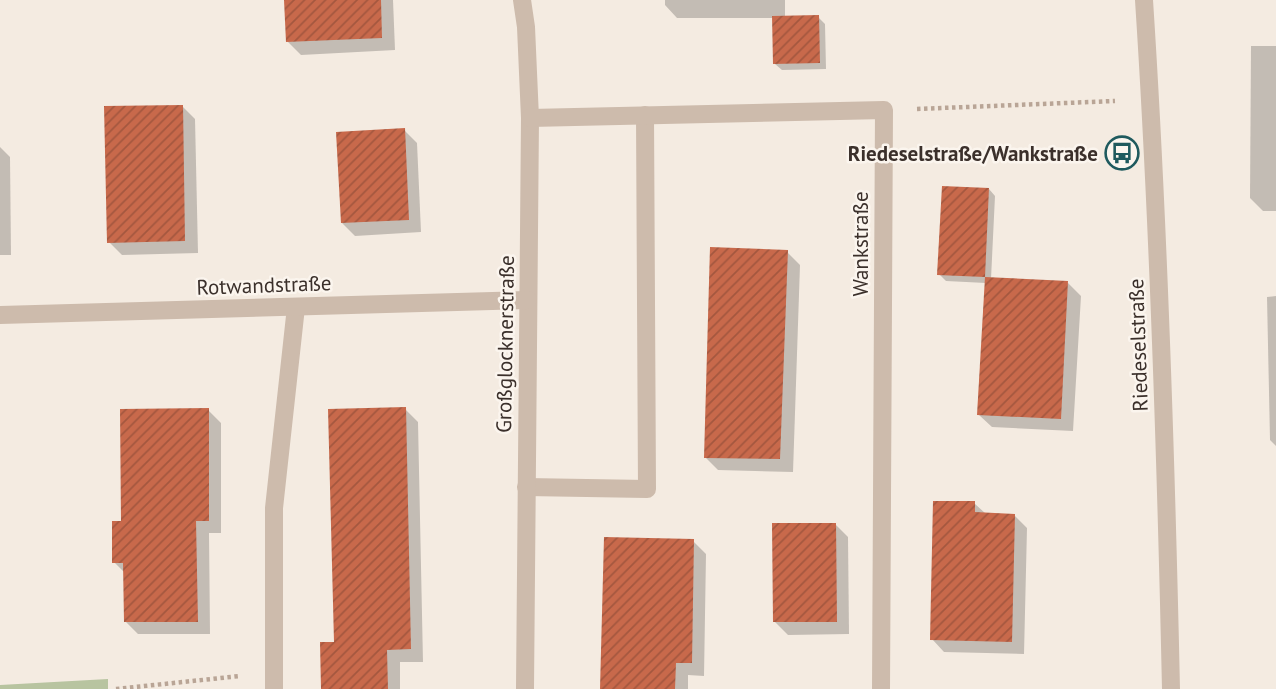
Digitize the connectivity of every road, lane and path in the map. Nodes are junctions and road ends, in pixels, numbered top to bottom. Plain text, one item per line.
1 (522, 0) edge
2 (1144, 0) edge
3 (1151, 100) junction
4 (884, 110) junction
5 (645, 115) junction
6 (530, 118) junction
7 (528, 300) junction
8 (296, 307) junction
9 (0, 314) edge
10 (526, 487) junction
11 (273, 681) edge
12 (116, 689) edge
13 (525, 689) edge
14 (881, 689) edge
15 (1171, 689) edge

1 - 6 street, Großglocknerstraße
2 - 3 street, Riedeselstraße
3 - 4 path
3 - 15 street, Riedeselstraße
4 - 5 street
4 - 14 street, Wankstraße
5 - 6 street
5 - 10 street
6 - 7 street, Großglocknerstraße
7 - 8 street, Rotwandstraße
7 - 10 street, Großglocknerstraße
8 - 9 street, Rotwandstraße
8 - 11 street
10 - 13 street, Großglocknerstraße
11 - 12 path

